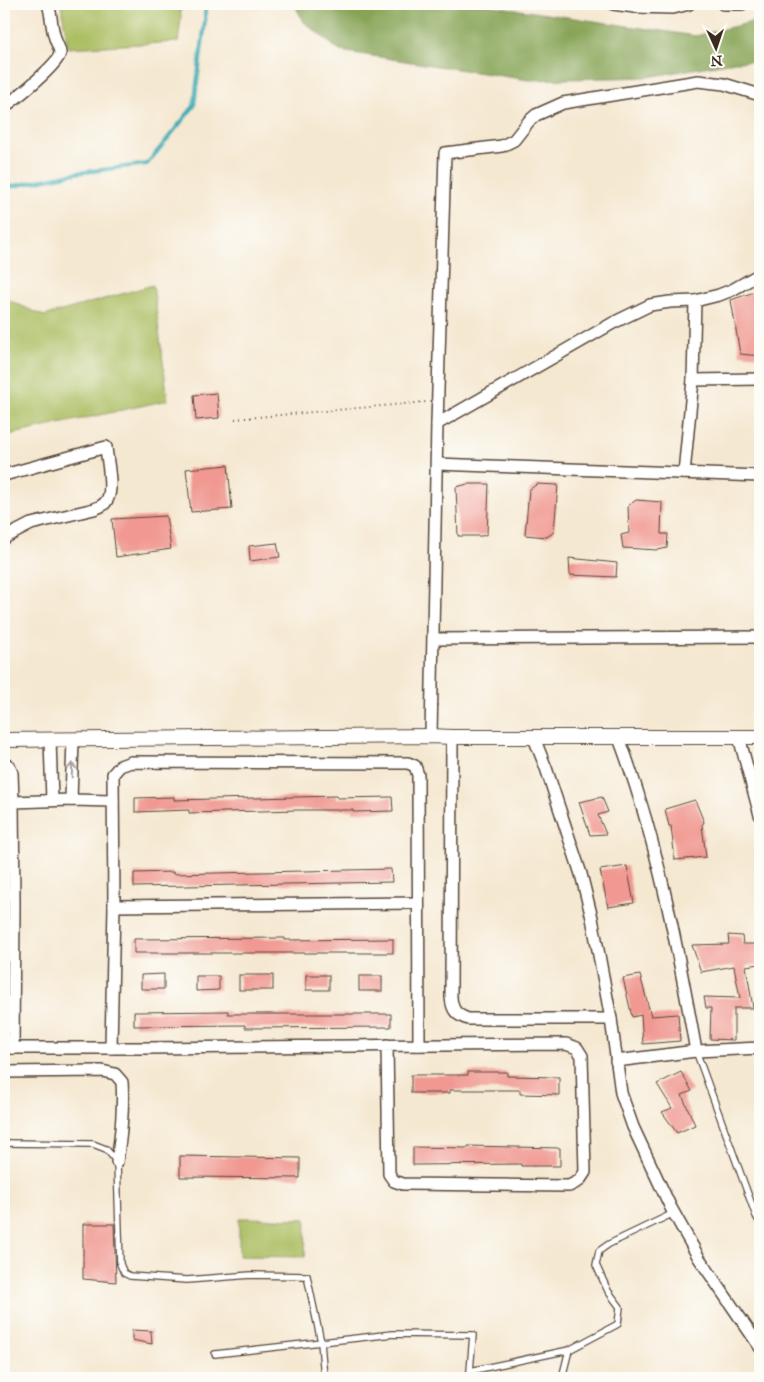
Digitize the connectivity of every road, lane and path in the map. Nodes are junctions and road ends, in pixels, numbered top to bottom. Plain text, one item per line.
1 (48, 4) edge
2 (613, 4) edge
3 (689, 4) edge
4 (723, 4) edge
5 (742, 4) edge
6 (760, 95) edge
7 (4, 107) edge
8 (760, 274) edge
9 (694, 301) junction
10 (760, 379) edge
11 (693, 380) junction
12 (438, 400) junction
13 (235, 419) dead end
14 (437, 424) junction
15 (437, 464) junction
16 (684, 473) junction
17 (4, 475) edge
18 (760, 476) edge
19 (4, 538) edge
20 (760, 637) edge
21 (434, 639) junction
22 (431, 736) junction
23 (739, 737) junction
24 (760, 737) edge
25 (452, 738) junction
26 (534, 738) junction
27 (619, 738) junction
28 (4, 740) edge
29 (50, 740) junction
30 (73, 740) junction
31 (4, 763) edge
32 (52, 800) junction
33 (71, 800) junction
34 (113, 801) junction
35 (13, 802) junction
36 (760, 815) edge
37 (418, 903) junction
38 (9, 905) edge
39 (114, 906) junction
40 (611, 1019) junction
41 (388, 1045) junction
42 (419, 1045) junction
43 (8, 1048) edge
44 (111, 1048) junction
45 (760, 1048) edge
46 (696, 1051) junction
47 (616, 1061) junction
48 (4, 1072) edge
49 (4, 1143) edge
50 (117, 1162) junction
51 (674, 1213) junction
52 (760, 1222) edge
53 (321, 1342) junction
54 (760, 1347) edge
55 (569, 1350) junction
56 (215, 1354) dead end
57 (470, 1371) junction
58 (324, 1378) edge
59 (469, 1378) edge
60 (562, 1378) edge

1 - 7 street
2 - 3 street
4 - 5 street
6 - 12 street
8 - 9 street
9 - 11 street
9 - 14 street
10 - 11 street
11 - 16 street
12 - 13 path
12 - 14 street
14 - 15 street
15 - 16 street
15 - 21 street
16 - 18 street
17 - 19 street
20 - 21 street
21 - 22 street
22 - 25 street
22 - 30 street
23 - 24 street
23 - 27 street
23 - 36 street
25 - 26 street
25 - 40 street
26 - 27 street
26 - 40 street
27 - 46 street
28 - 29 street
29 - 30 street
29 - 32 street
33 -> 30 street
31 - 35 street
32 - 33 street
32 - 35 street
33 - 34 street
34 - 37 street
34 - 39 street
35 - 38 street
37 - 39 street
37 - 42 street
38 - 43 street
39 - 44 street
40 - 47 street
41 - 42 street
41 - 42 street
41 - 44 street
43 - 44 street
45 - 46 street
46 - 47 street
46 - 52 lane
47 - 51 street
48 - 50 street
49 - 50 lane
50 - 53 lane
51 - 54 street
51 - 55 lane
53 - 56 lane
53 - 57 lane
53 - 58 lane
55 - 57 lane
55 - 60 lane
57 - 59 lane

